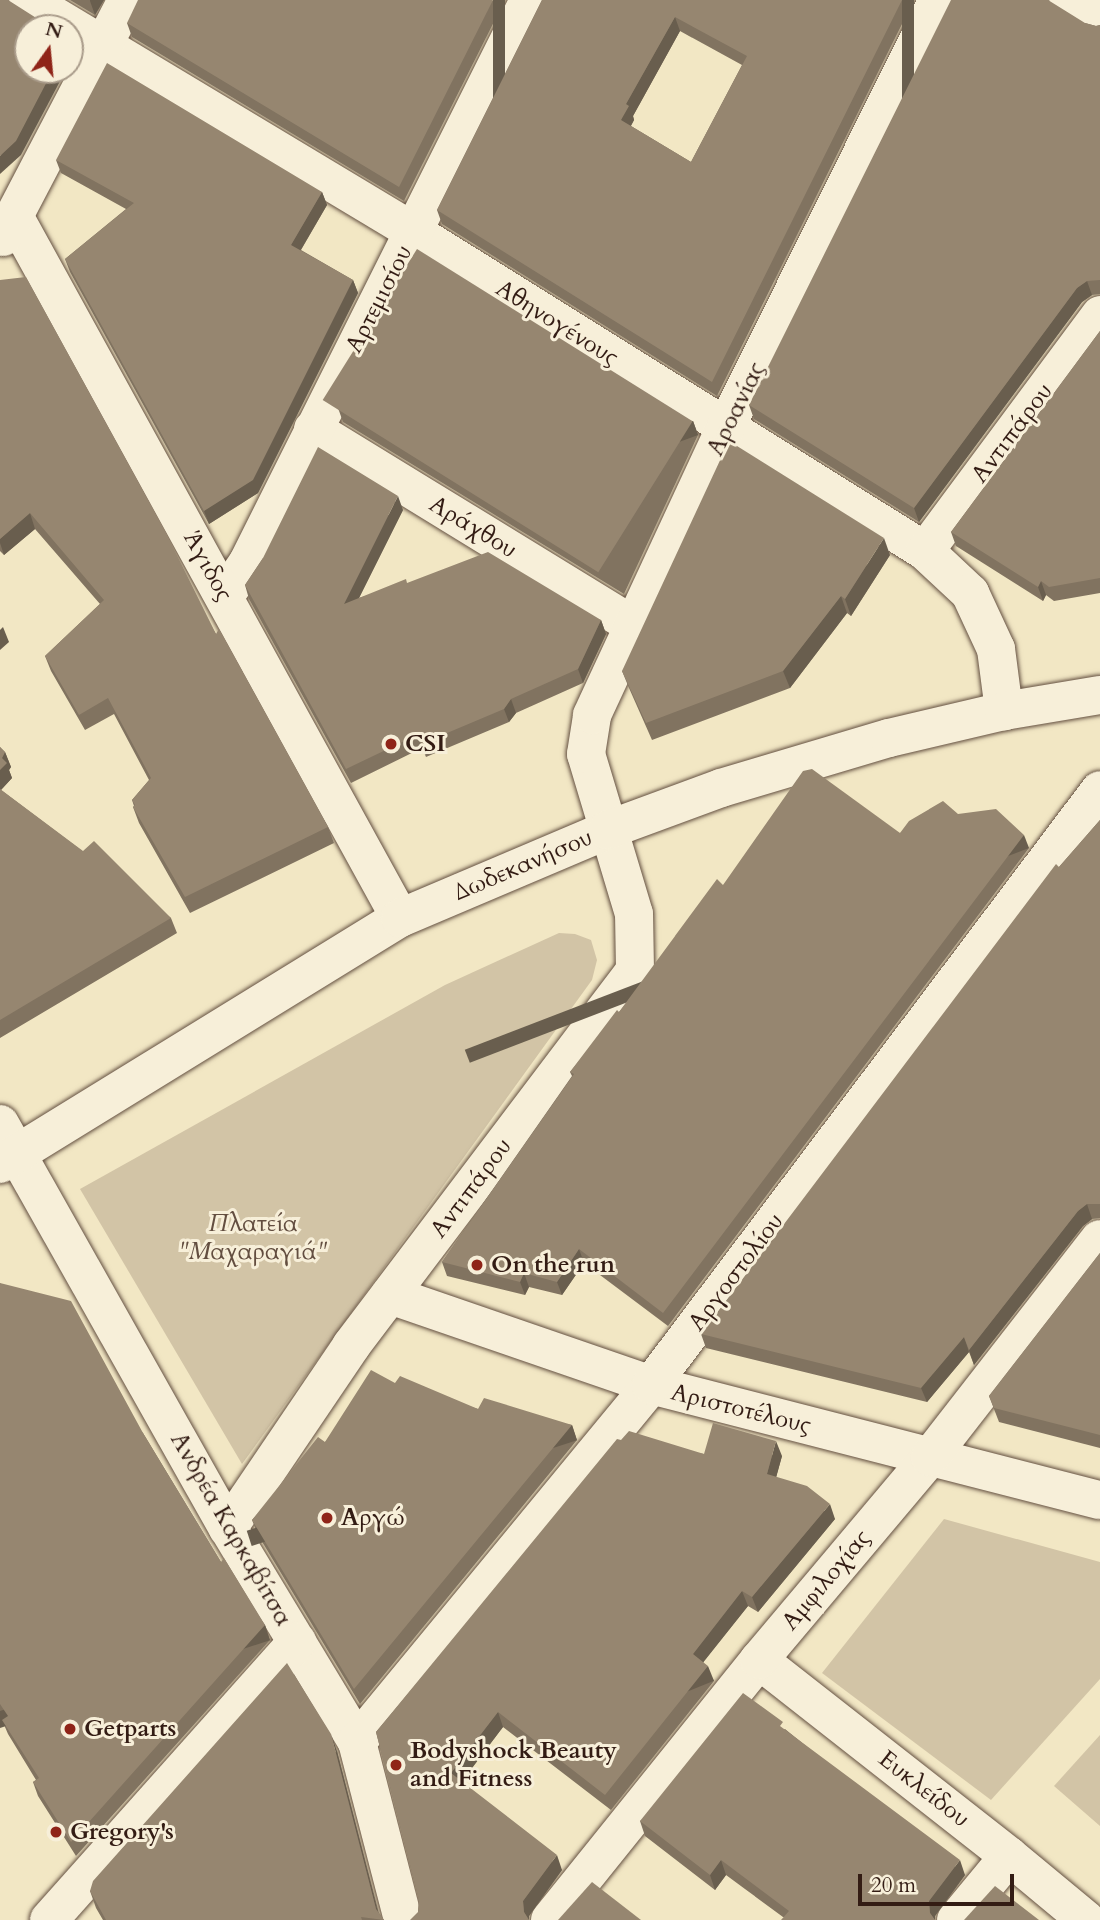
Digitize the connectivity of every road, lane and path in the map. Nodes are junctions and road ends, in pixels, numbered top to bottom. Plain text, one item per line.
1 (28, 0) edge
2 (127, 0) edge
3 (529, 0) edge
4 (938, 0) edge
5 (1069, 0) edge
6 (1100, 18) edge
7 (104, 47) junction
8 (7, 230) edge
9 (414, 232) junction
10 (1100, 315) edge
11 (313, 429) junction
12 (725, 429) junction
13 (925, 551) junction
14 (225, 596) junction
15 (633, 625) junction
16 (1100, 695) edge
17 (1004, 711) junction
18 (1100, 790) edge
19 (607, 830) junction
20 (400, 918) junction
21 (5, 1148) edge
22 (1100, 1240) edge
23 (390, 1295) junction
24 (651, 1385) junction
25 (930, 1457) junction
26 (1100, 1500) edge
27 (228, 1528) junction
28 (298, 1642) junction
29 (759, 1660) junction
30 (357, 1742) junction
31 (1009, 1856) junction
32 (49, 1920) edge
33 (403, 1920) edge
34 (550, 1920) edge
35 (956, 1920) edge
36 (1086, 1920) edge

1 - 7 street, Αθηνογένους
2 - 7 street
3 - 9 street, Αρτεμισίου
4 - 12 street, Αροανίας
5 - 6 street
7 - 8 street
7 - 9 street, Αθηνογένους
8 - 14 street, Άγιδος
9 - 11 street, Αρτεμισίου
9 - 12 street, Αθηνογένους
10 - 13 street, Αντιπάρου
11 - 14 street, Αρτεμισίου
11 - 15 street, Αράχθου
12 - 13 street, Αθηνογένους
12 - 15 street, Αροανίας
13 - 17 street, Αθηνογένους
14 - 20 street, Άγιδος
15 - 19 street, Αροανίας
16 - 17 street, Δωδεκανήσου
17 - 19 street, Δωδεκανήσου
18 - 24 street, Αργοστολίου
19 - 20 street, Δωδεκανήσου
19 - 23 street, Αντιπάρου
20 - 21 street, Δωδεκανήσου
21 - 27 street, Ανδρέα Καρκαβίτσα
22 - 25 street, Αμφιλοχίας
23 - 24 street, Αριστοτέλους
23 - 27 street, Αντιπάρου
24 - 25 street, Αριστοτέλους
24 - 30 street, Αργοστολίου
25 - 26 street, Αριστοτέλους
25 - 29 street, Αμφιλοχίας
27 - 28 street, Ανδρέα Καρκαβίτσα
28 - 30 street, Ανδρέα Καρκαβίτσα
28 - 32 street
29 - 31 street, Ευκλείδου
29 - 34 street, Αμφιλοχίας
30 - 33 street, Ανδρέα Καρκαβίτσα
31 - 35 street
31 - 36 street, Ευκλείδου

